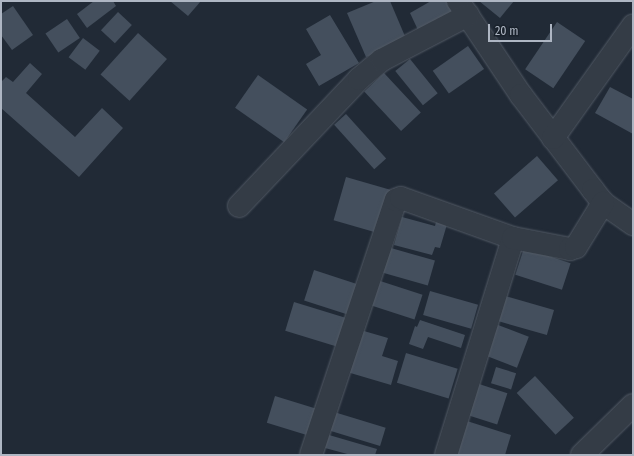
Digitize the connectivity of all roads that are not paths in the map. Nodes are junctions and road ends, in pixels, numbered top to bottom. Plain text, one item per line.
1 (463, 8) edge
2 (633, 26) edge
3 (553, 138) junction
4 (603, 203) junction
5 (239, 206) dead end
6 (633, 224) edge
7 (513, 238) junction
8 (633, 405) edge
9 (311, 455) edge
10 (446, 455) edge
11 (582, 455) edge

1 - 3 street
1 - 5 street
2 - 3 street
3 - 4 street
4 - 6 street
4 - 7 street
7 - 9 street
7 - 10 street
8 - 11 street

